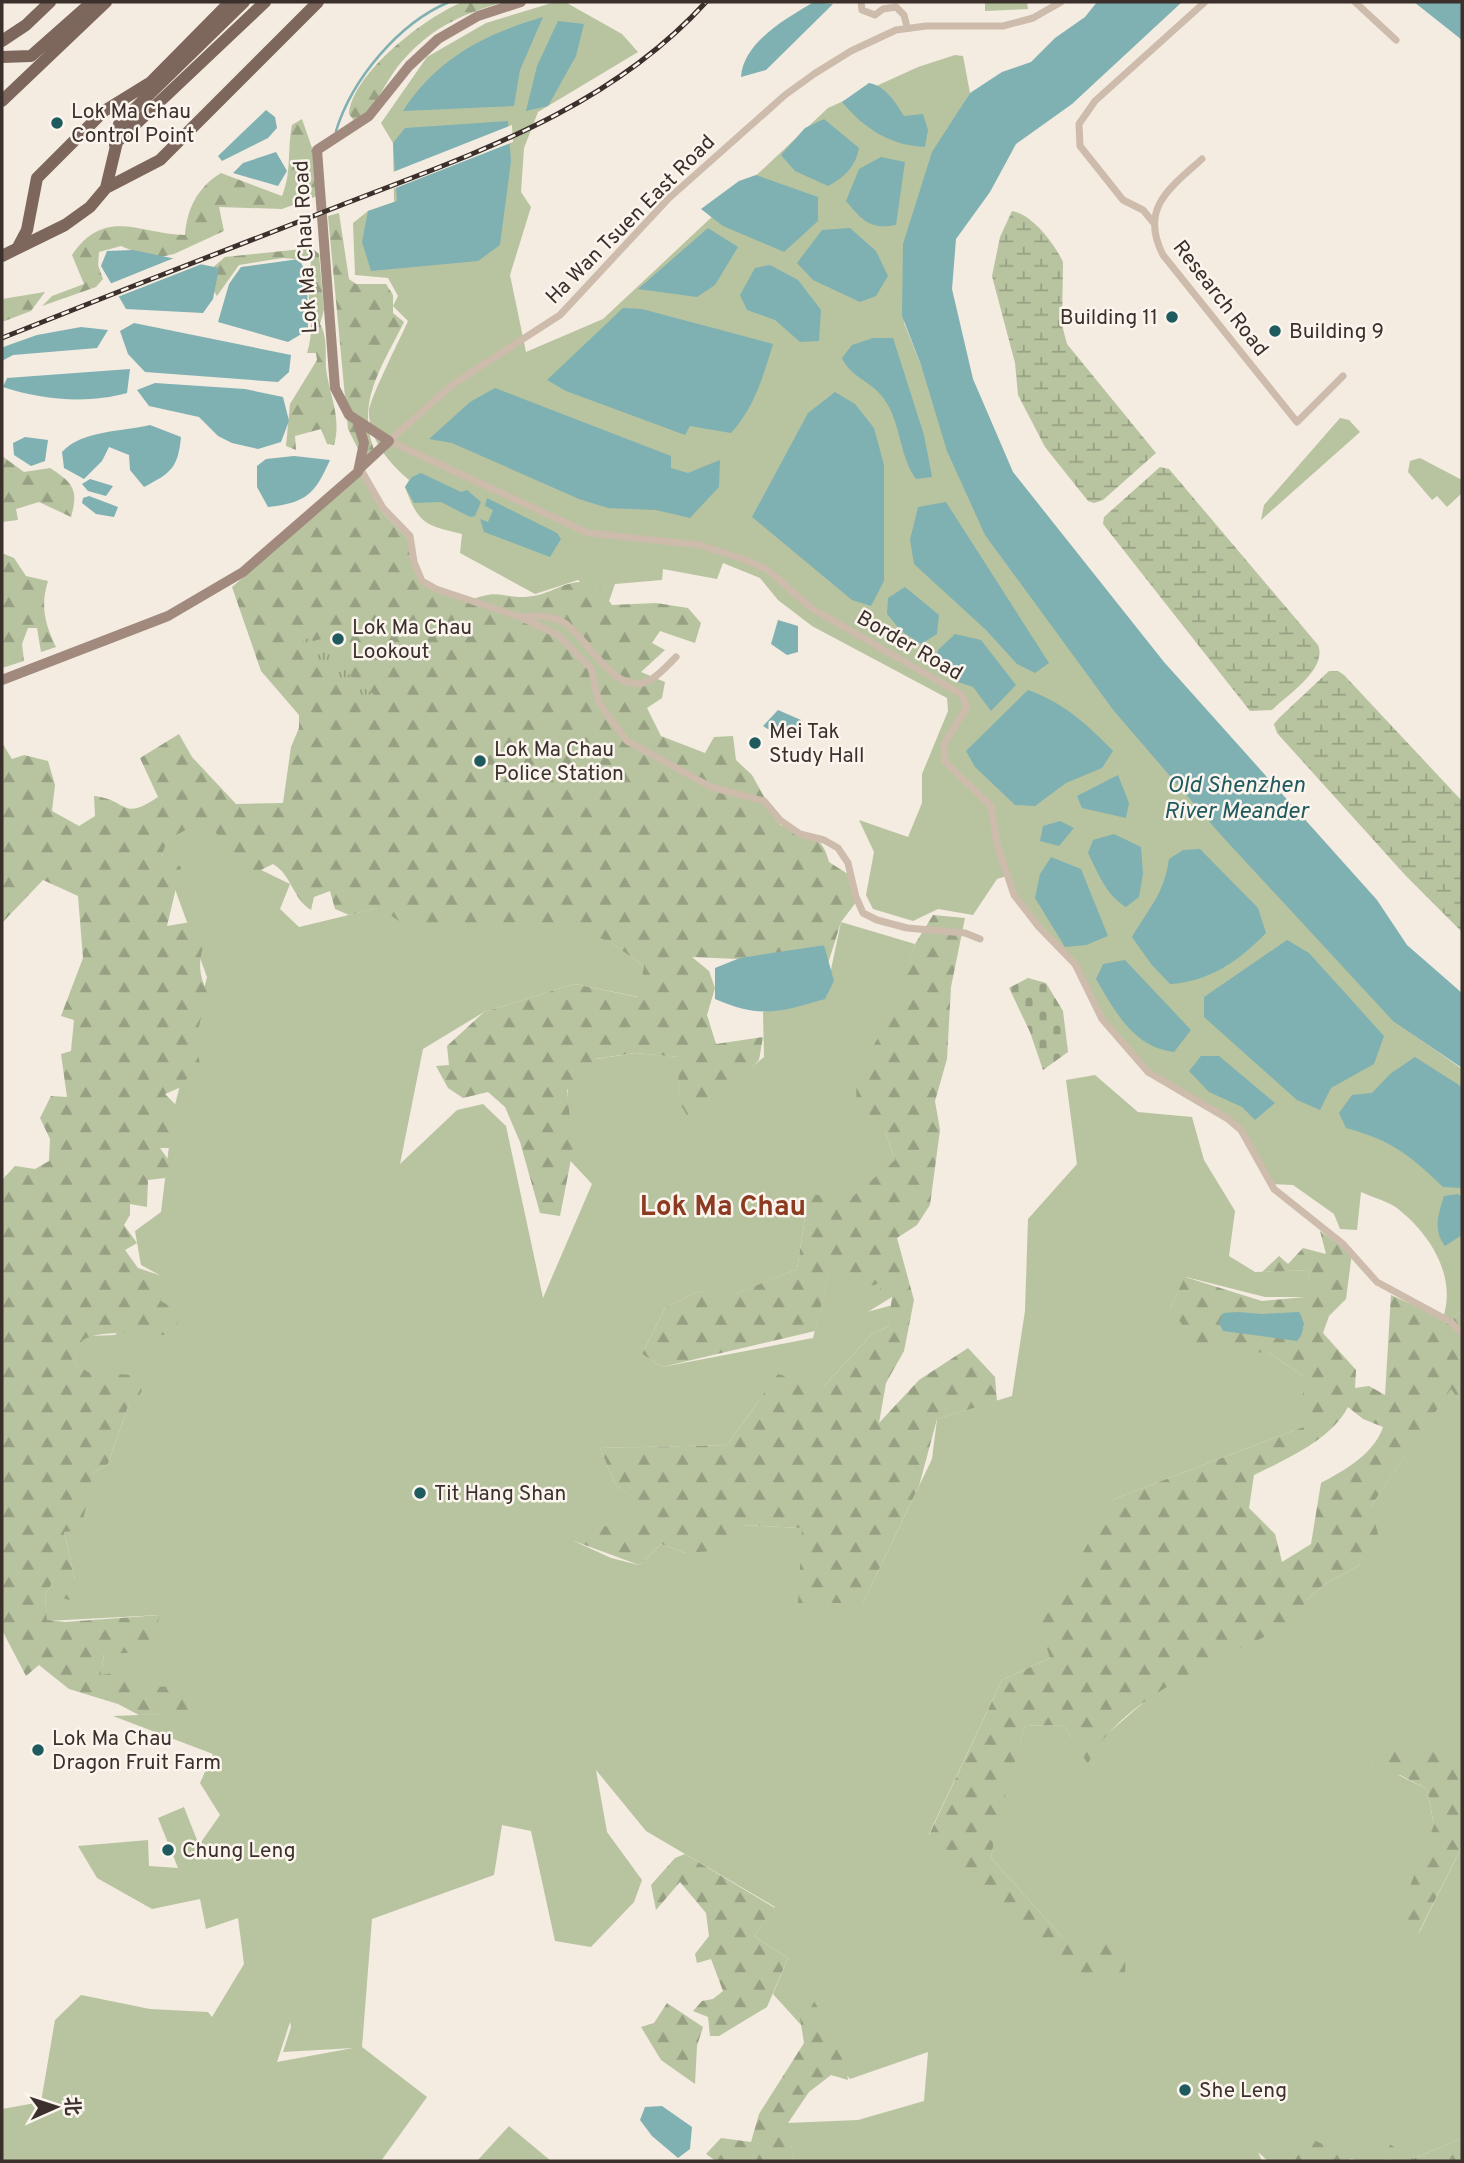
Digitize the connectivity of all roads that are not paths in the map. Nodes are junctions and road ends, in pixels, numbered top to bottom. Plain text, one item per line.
1 (50, 2) edge
2 (92, 2) edge
3 (106, 2) edge
4 (230, 2) edge
5 (244, 2) edge
6 (265, 2) edge
7 (318, 2) edge
8 (521, 2) edge
9 (861, 2) edge
10 (1061, 2) edge
11 (1205, 2) edge
12 (1355, 2) edge
13 (907, 27) junction
14 (1396, 40) dead end
15 (2, 41) edge
16 (2, 57) edge
17 (2, 101) edge
18 (114, 146) junction
19 (1202, 159) dead end
20 (106, 188) junction
21 (1153, 222) junction
22 (18, 248) junction
23 (2, 256) edge
24 (1343, 376) dead end
25 (358, 423) junction
26 (389, 441) junction
27 (360, 468) junction
28 (520, 617) junction
29 (676, 657) dead end
30 (2, 680) edge
31 (980, 939) dead end
32 (1462, 1333) edge

1 - 15 main road
2 - 16 main road
3 - 17 main road
4 - 22 main road
5 - 18 main road
6 - 18 main road
7 - 20 main road
8 - 25 street, Lok Ma Chau Road
9 - 13 street
10 - 13 street, Ha Wan Tsuen East Road
11 - 21 street
12 - 14 street
13 - 26 street, Ha Wan Tsuen East Road
18 - 20 main road
19 - 21 street
20 - 22 main road
21 - 24 street, Research Road
22 - 23 main road
25 - 26 street, Lok Ma Chau Road
25 - 27 street, Lok Ma Chau Road
26 - 27 street
26 - 32 street, Border Road
27 - 28 street
27 - 30 street
28 - 29 street
28 - 31 street

